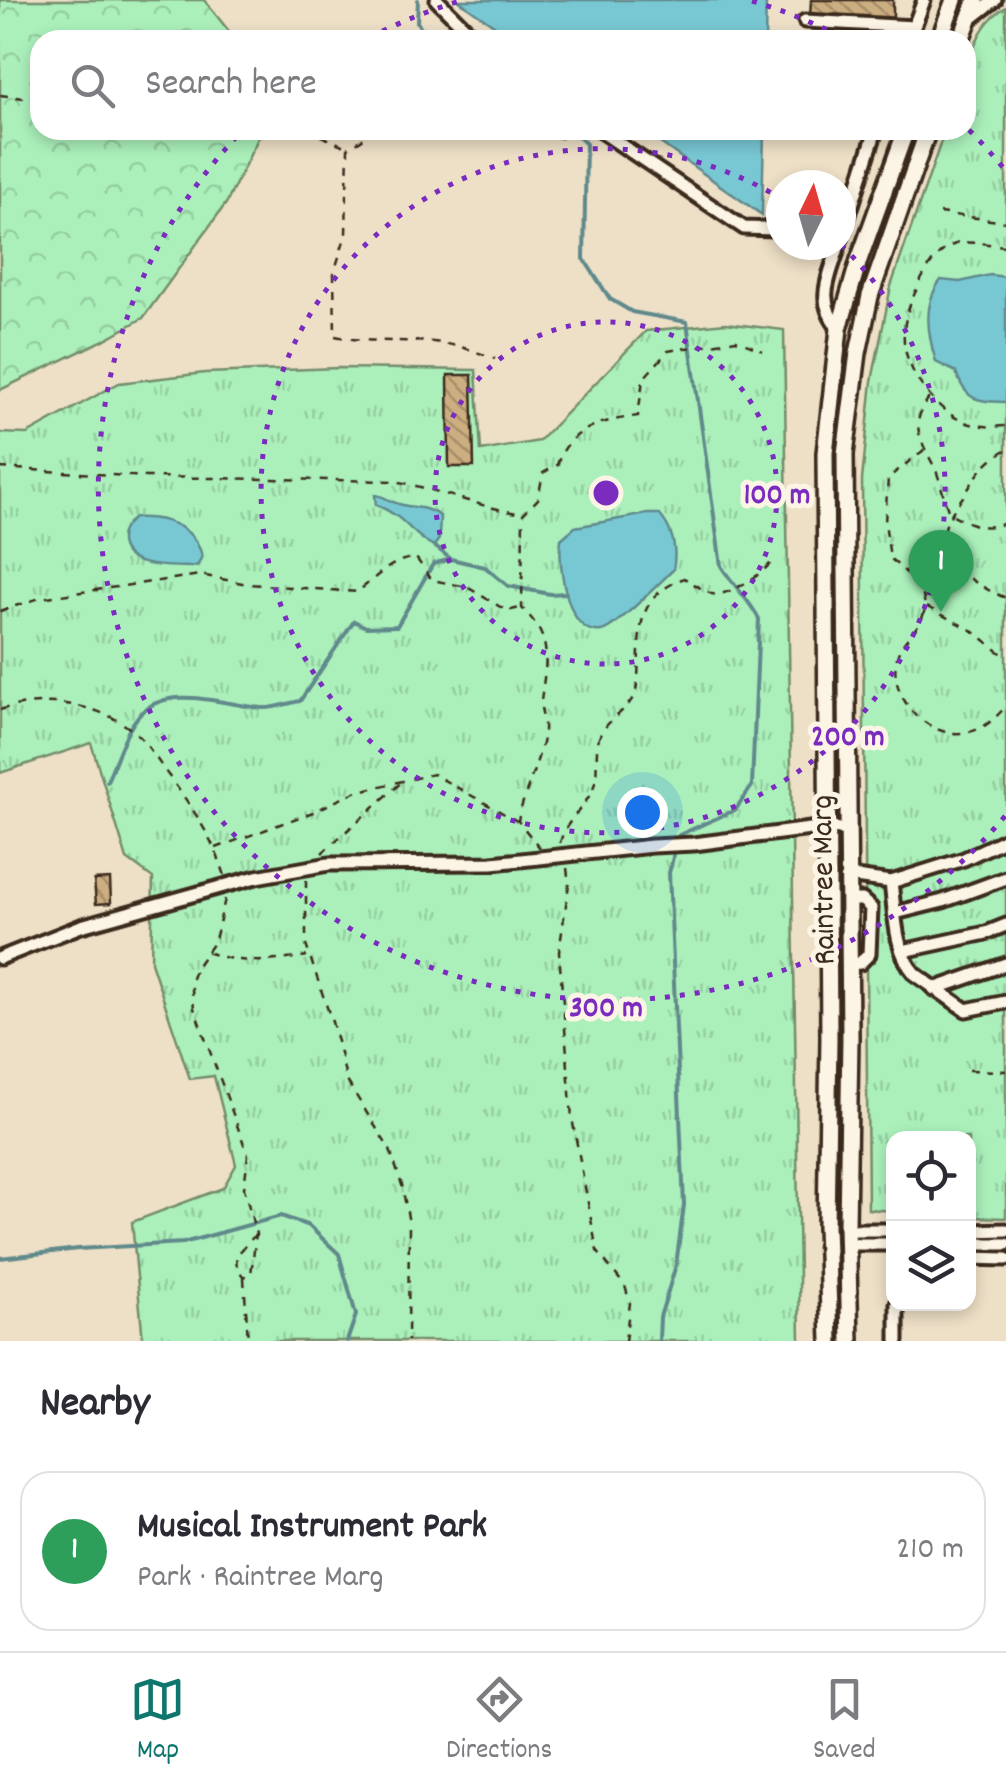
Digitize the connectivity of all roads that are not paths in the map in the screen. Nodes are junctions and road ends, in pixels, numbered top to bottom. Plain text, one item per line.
1 (436, 0) edge
2 (924, 0) edge
3 (954, 0) edge
4 (976, 0) edge
5 (996, 0) edge
6 (805, 21) dead end
7 (968, 21) junction
8 (914, 27) junction
9 (467, 30) edge
10 (913, 30) edge
11 (944, 30) edge
12 (965, 30) edge
13 (613, 140) edge
14 (872, 140) edge
15 (902, 140) edge
16 (925, 140) edge
17 (856, 186) edge
18 (766, 229) edge
19 (835, 260) edge
20 (839, 329) junction
21 (826, 827) junction
22 (848, 830) junction
23 (1006, 839) edge
24 (848, 876) junction
25 (1006, 878) edge
26 (892, 882) junction
27 (895, 913) junction
28 (1006, 925) edge
29 (903, 951) junction
30 (0, 958) edge
31 (1006, 964) edge
32 (934, 989) junction
33 (1006, 1002) edge
34 (976, 1230) edge
35 (1006, 1230) edge
36 (886, 1231) edge
37 (847, 1237) junction
38 (886, 1243) edge
39 (976, 1244) edge
40 (1006, 1244) edge
41 (976, 1258) edge
42 (1006, 1259) edge
43 (897, 1311) edge
44 (830, 1341) edge
45 (850, 1341) edge
46 (897, 1341) edge

1 - 9 street
2 - 8 street
3 - 11 main road
4 - 7 main road
5 - 7 street
6 - 8 street
7 - 12 main road
8 - 10 street
13 - 18 street
14 - 17 street
15 - 20 main road, Raintree Marg
16 - 22 main road, Raintree Marg
19 - 20 street
20 - 21 main road, Raintree Marg
21 - 22 street
21 - 30 street
21 - 44 main road, Raintree Marg
22 - 24 main road, Raintree Marg
23 - 26 street
24 - 26 street
24 - 37 main road, Raintree Marg
25 - 27 street
26 - 27 street
27 - 29 street
28 - 29 street
29 - 32 street
31 - 32 street
32 - 33 street
34 - 35 street
36 - 37 street
37 - 38 street
37 - 45 main road, Raintree Marg
39 - 40 street
41 - 42 street
43 - 46 street

